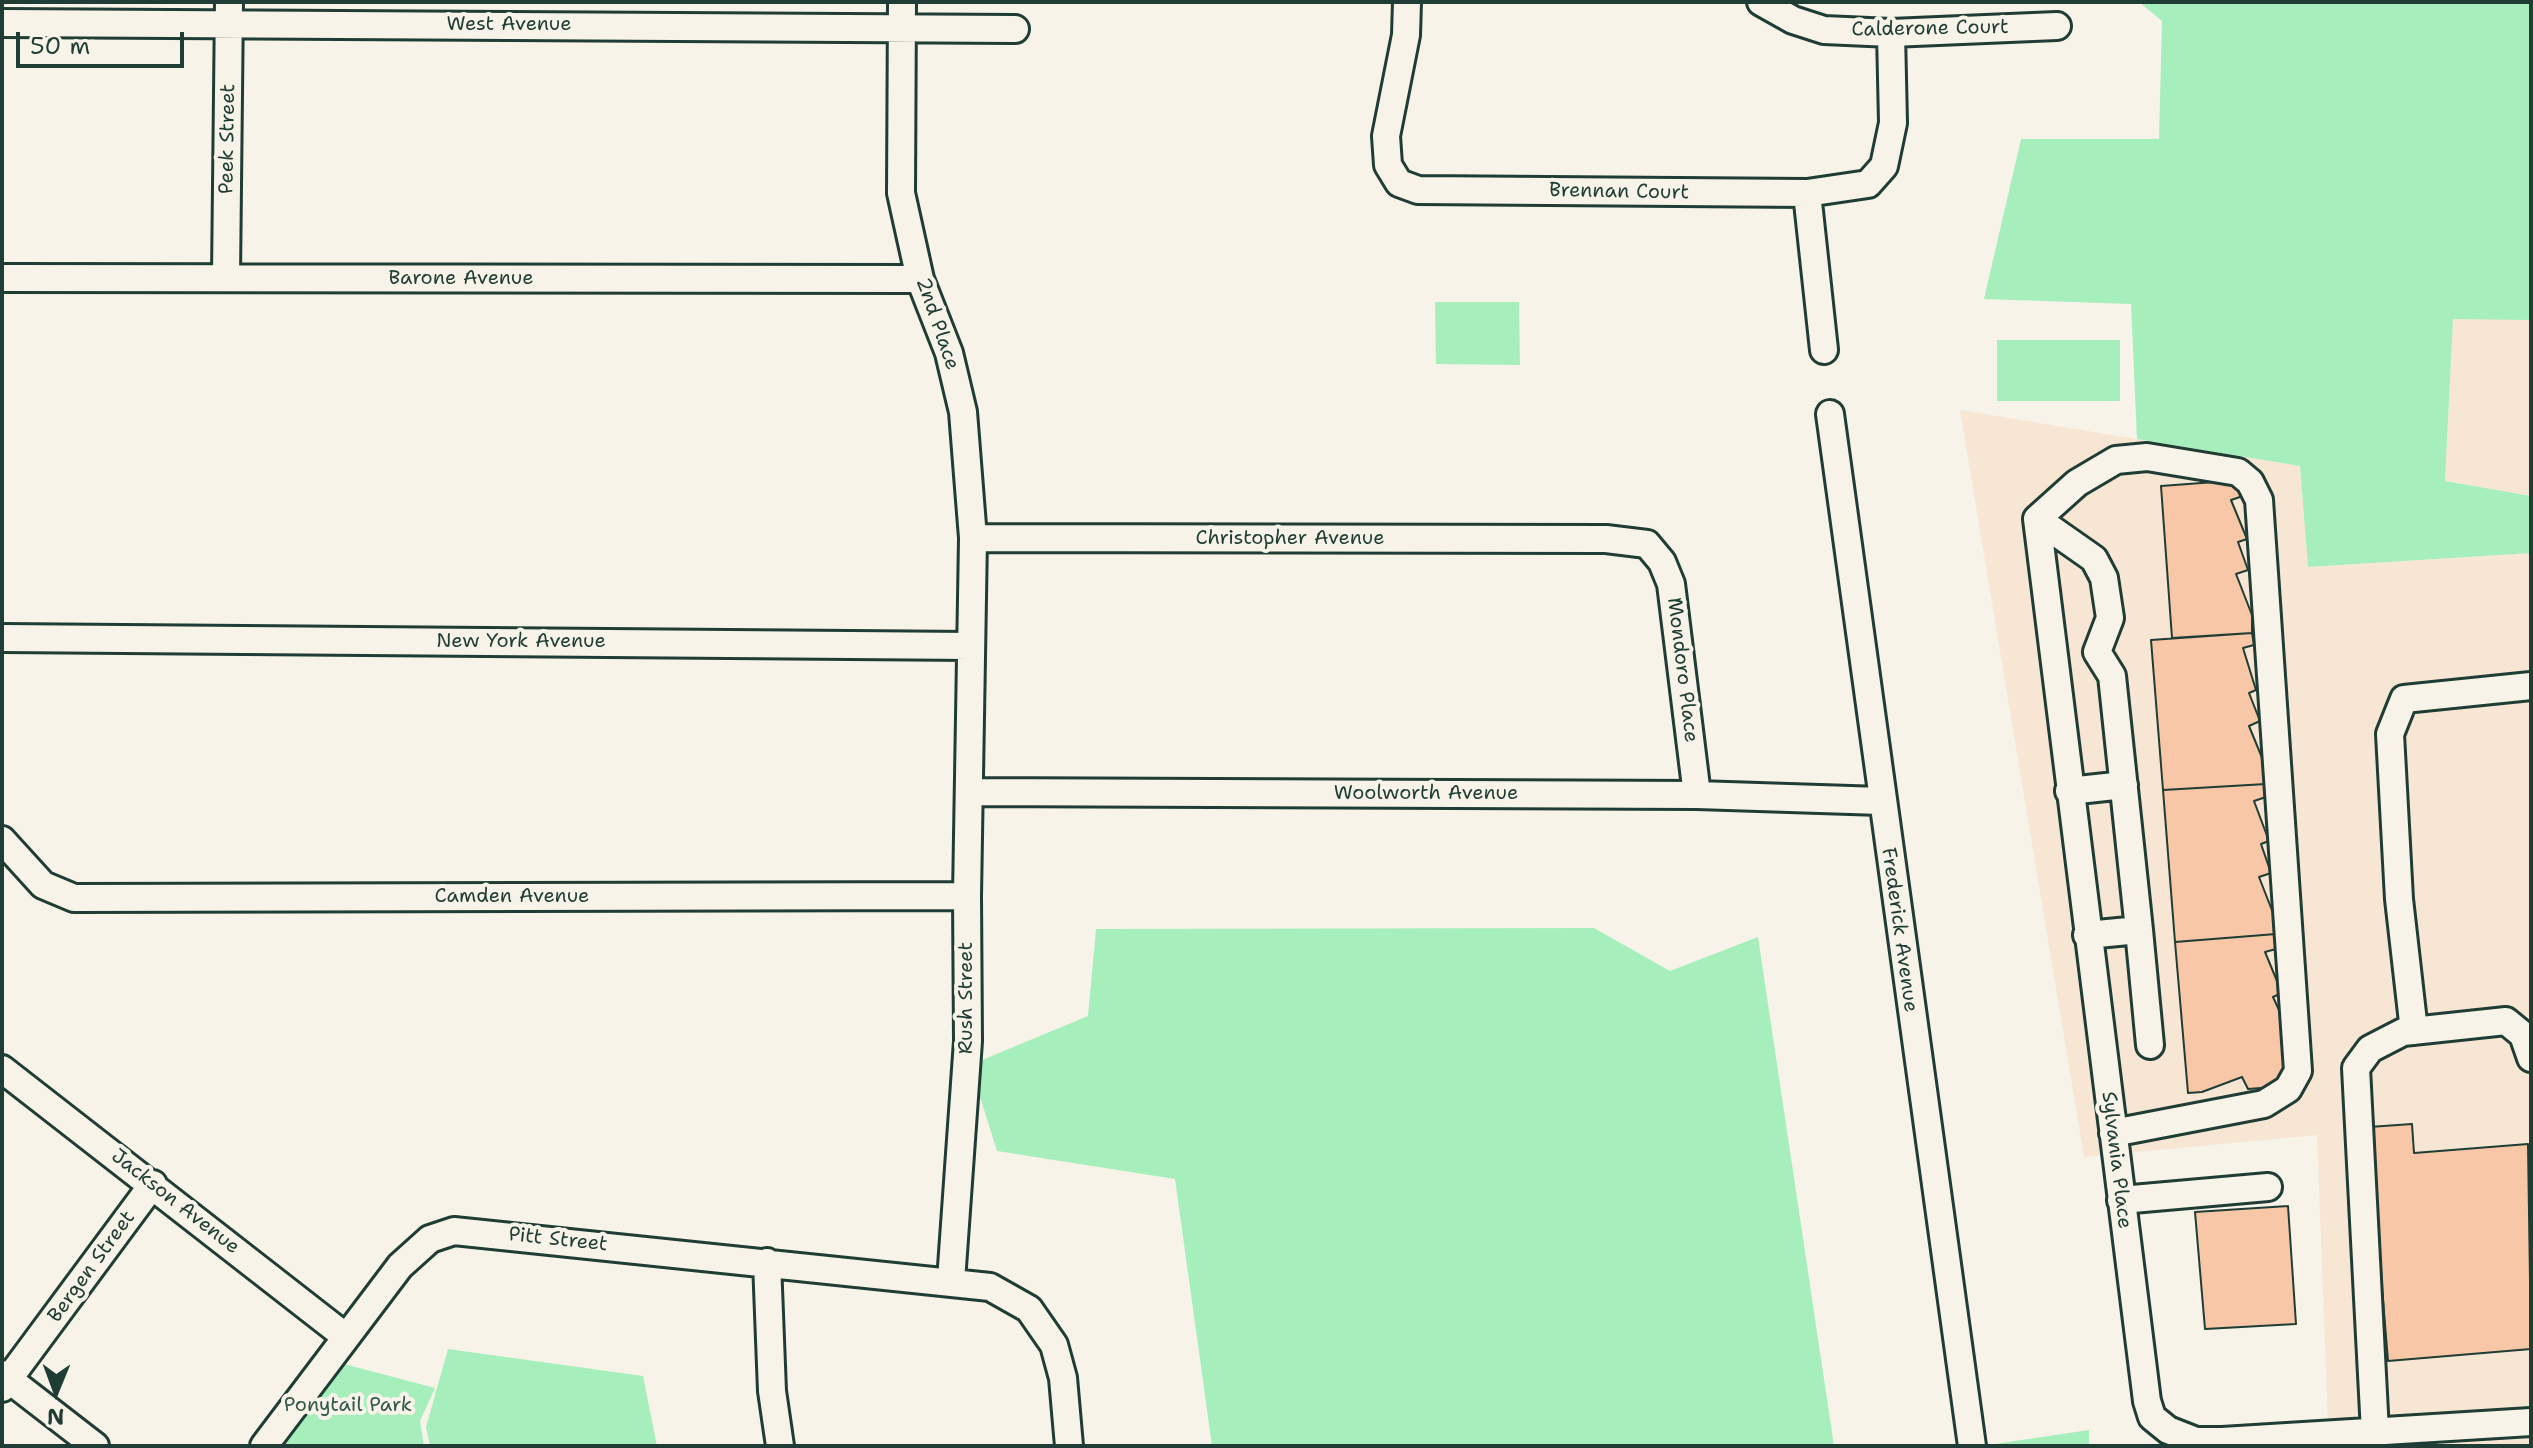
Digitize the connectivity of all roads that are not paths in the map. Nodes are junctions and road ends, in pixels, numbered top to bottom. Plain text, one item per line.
1 (1407, 2) edge
2 (1761, 2) edge
3 (229, 13) edge
4 (902, 15) edge
5 (2, 23) edge
6 (2057, 26) dead end
7 (1015, 29) dead end
8 (1891, 33) junction
9 (1807, 193) junction
10 (226, 277) junction
11 (2, 278) edge
12 (920, 279) junction
13 (1824, 350) dead end
14 (1830, 414) dead end
15 (2037, 519) junction
16 (973, 538) junction
17 (1606, 539) joint
18 (2, 638) edge
19 (971, 646) junction
20 (2531, 686) edge
21 (2124, 785) junction
22 (2069, 791) junction
23 (971, 792) junction
24 (1697, 795) junction
25 (1881, 801) junction
26 (2, 840) edge
27 (967, 896) junction
28 (2139, 930) junction
29 (2087, 935) junction
30 (2414, 1031) junction
31 (2528, 1043) edge
32 (2150, 1045) dead end
33 (2, 1069) edge
34 (2113, 1133) junction
35 (153, 1184) junction
36 (2268, 1187) dead end
37 (2121, 1200) junction
38 (767, 1262) junction
39 (951, 1281) junction
40 (346, 1337) junction
41 (4, 1380) edge
42 (2531, 1422) edge
43 (2375, 1432) junction
44 (2315, 1441) edge
45 (95, 1446) edge
46 (264, 1446) edge
47 (780, 1446) edge
48 (1069, 1446) edge
49 (1972, 1446) edge

1 - 9 street, Brennan Court
2 - 8 street, Calderone Court
3 - 4 street, West Avenue
3 - 5 street, West Avenue
3 - 10 street, Peek Street
4 - 7 street, West Avenue
4 - 12 street, 2nd Place
6 - 8 street, Calderone Court
8 - 9 street, Brennan Court
9 - 13 street
10 - 11 street, Barone Avenue
10 - 12 street, Barone Avenue
12 - 16 street, 2nd Place
14 - 25 street, Frederick Avenue
15 - 21 street
15 - 22 street, Sylvania Place
15 - 34 street
16 - 17 street, Christopher Avenue
16 - 19 street, 2nd Place
17 - 24 street, Mondoro Place
18 - 19 street, New York Avenue
19 - 23 street, Rush Street
20 - 30 street
21 - 22 street
21 - 28 street
22 - 29 street, Sylvania Place
23 - 24 street, Woolworth Avenue
23 - 27 street, Rush Street
24 - 25 street, Woolworth Avenue
25 - 49 street, Frederick Avenue
26 - 27 street, Camden Avenue
27 - 39 street, Rush Street
28 - 29 street
28 - 32 street
29 - 34 street, Sylvania Place
30 - 31 street
30 - 43 street
33 - 35 street, Jackson Avenue
34 - 37 street, Sylvania Place
35 - 40 street, Jackson Avenue
35 - 41 street, Bergen Street
36 - 37 street
37 - 44 street, Sylvania Place
38 - 39 street, Pitt Street
38 - 40 street, Pitt Street
38 - 47 street
39 - 48 street, Pitt Street
40 - 46 street, Pitt Street
41 - 45 street
42 - 43 street, Sylvania Place
43 - 44 street, Sylvania Place

